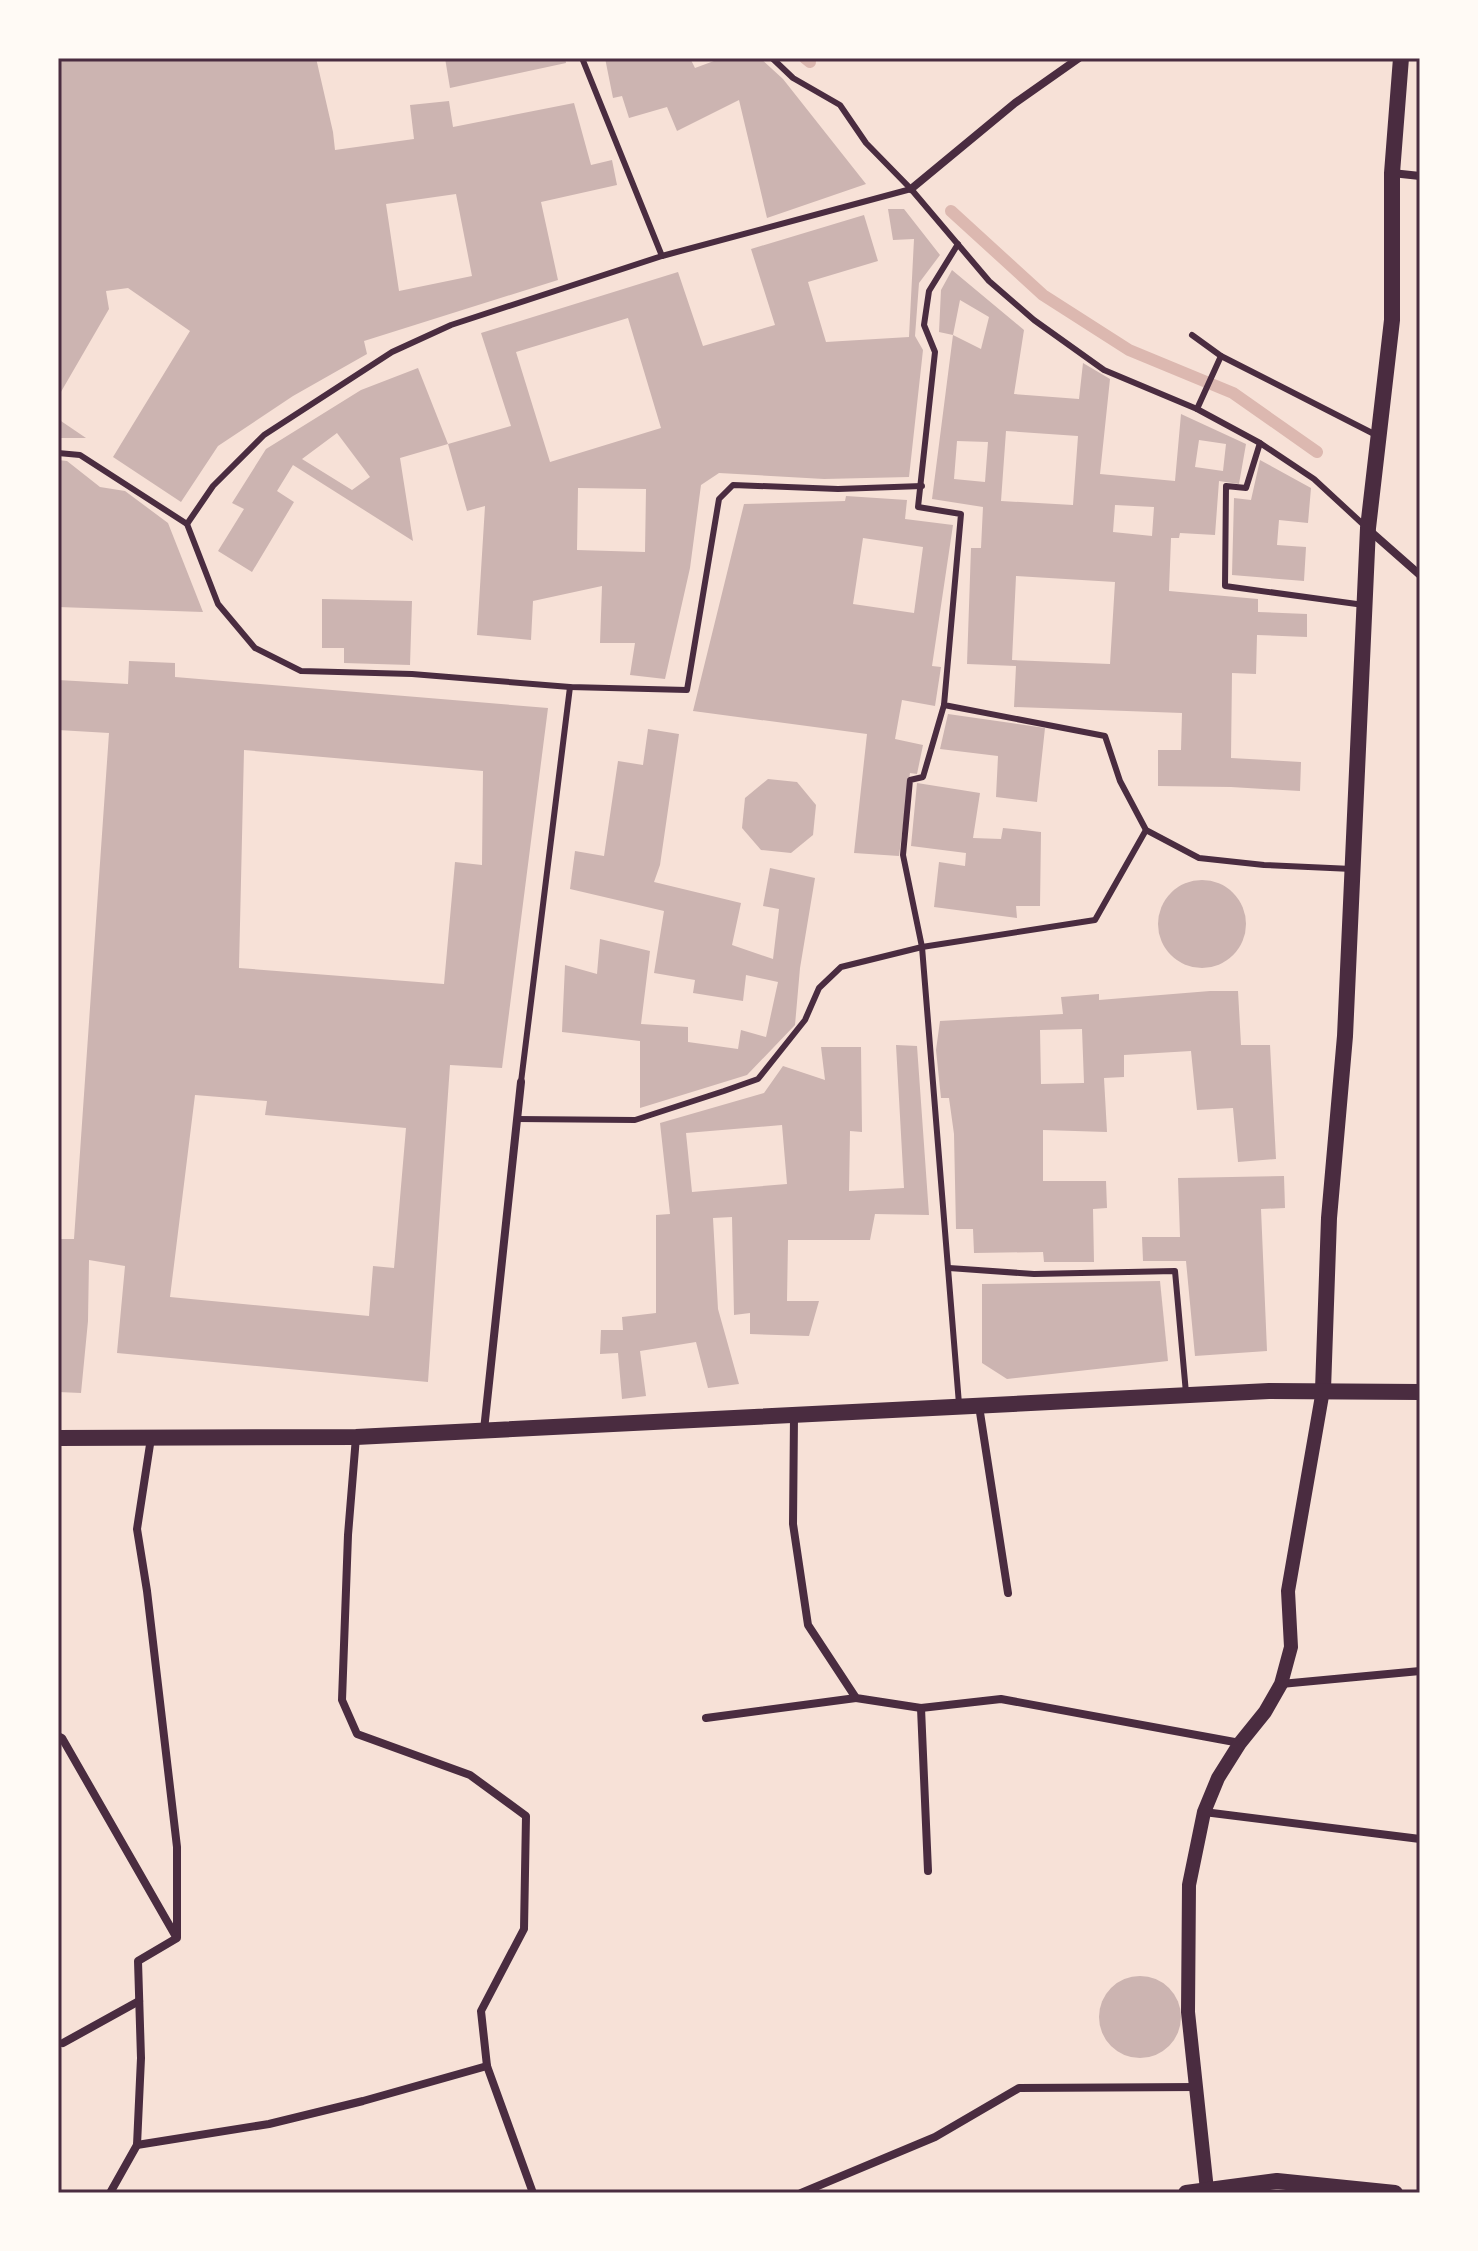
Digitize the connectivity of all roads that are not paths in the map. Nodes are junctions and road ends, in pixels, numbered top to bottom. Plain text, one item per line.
1 (582, 58) edge
2 (772, 58) edge
3 (1079, 58) edge
4 (1401, 58) edge
5 (1392, 173) junction
6 (1420, 176) edge
7 (911, 189) junction
8 (958, 244) junction
9 (662, 256) junction
10 (1192, 335) dead end
11 (1221, 356) junction
12 (1197, 409) junction
13 (1378, 436) junction
14 (1260, 443) junction
15 (58, 453) edge
16 (922, 486) junction
17 (187, 524) junction
18 (1368, 528) junction
19 (1420, 575) edge
20 (1364, 605) junction
21 (570, 687) junction
22 (944, 705) junction
23 (1146, 830) junction
24 (1354, 869) junction
25 (922, 947) junction
26 (521, 1082) joint
27 (517, 1119) junction
28 (949, 1268) junction
29 (1323, 1390) junction
30 (1420, 1392) edge
31 (1186, 1395) junction
32 (979, 1406) junction
33 (959, 1407) junction
34 (794, 1415) junction
35 (484, 1430) junction
36 (356, 1437) junction
37 (58, 1438) edge
38 (151, 1438) junction
39 (1008, 1593) dead end
40 (1420, 1671) edge
41 (1281, 1684) junction
42 (856, 1698) junction
43 (921, 1708) junction
44 (706, 1718) dead end
45 (58, 1736) edge
46 (1240, 1743) junction
47 (1204, 1812) junction
48 (1420, 1839) edge
49 (928, 1871) dead end
50 (177, 1938) junction
51 (139, 2001) junction
52 (63, 2043) dead end
53 (487, 2066) junction
54 (1197, 2087) junction
55 (137, 2145) junction
56 (1207, 2190) junction
57 (110, 2193) edge
58 (533, 2193) edge
59 (801, 2193) edge
60 (1186, 2193) edge
61 (1395, 2193) edge

1 - 9 lane
2 - 7 lane
3 - 7 street
4 - 5 main road
5 - 6 street
5 - 13 main road
7 - 8 lane
7 - 9 lane
8 - 12 lane
8 - 16 lane
9 - 17 lane
10 - 11 lane
11 - 12 lane
11 - 13 lane
12 - 14 lane
13 - 18 main road
14 - 18 lane
14 - 20 lane
15 - 17 lane
16 - 21 lane
16 - 22 lane
17 - 21 lane
18 - 19 street
18 - 20 main road
20 - 24 main road
21 - 26 lane
22 - 23 lane
22 - 25 lane
23 - 24 lane
23 - 25 lane
24 - 29 main road
25 - 27 lane
25 - 28 lane
26 - 27 street
27 - 35 street
28 - 31 lane
28 - 33 lane
29 - 30 main road
29 - 31 main road
29 - 41 street
31 - 32 main road
32 - 33 main road
32 - 39 street
33 - 34 main road
34 - 35 main road
34 - 42 street
35 - 36 main road
36 - 38 main road
36 - 53 street
37 - 38 main road
38 - 50 street
40 - 41 street
41 - 46 street
42 - 43 street
42 - 44 street
43 - 46 street
43 - 49 street
45 - 50 street
46 - 47 street
47 - 48 street
47 - 54 street
50 - 51 street
51 - 52 street
51 - 55 street
53 - 55 street
53 - 58 street
54 - 56 street
54 - 59 street
55 - 57 street
56 - 60 main road
56 - 61 main road

